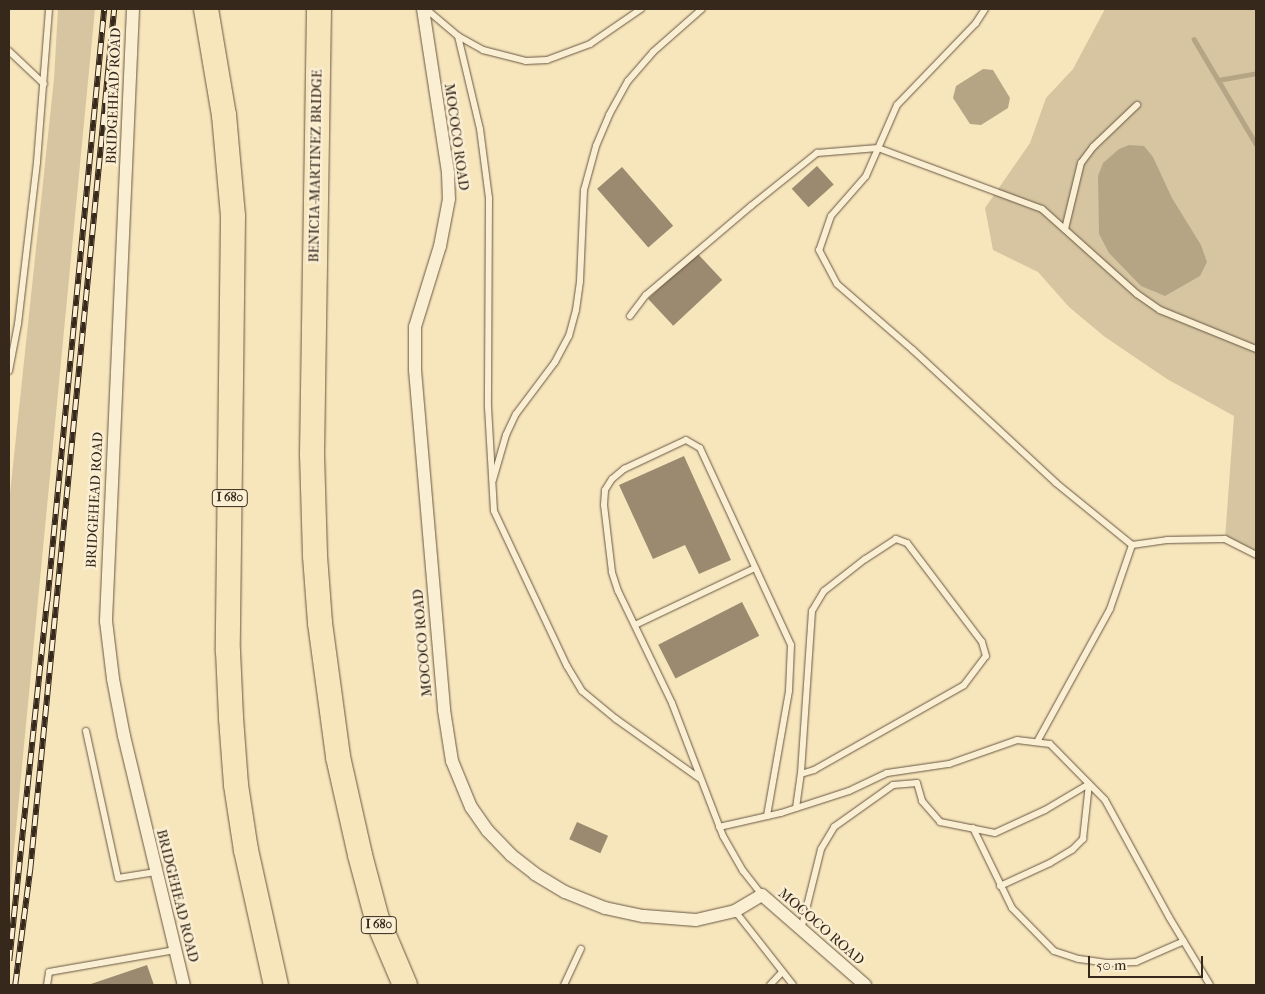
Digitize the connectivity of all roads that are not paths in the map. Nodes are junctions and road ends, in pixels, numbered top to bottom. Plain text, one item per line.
1 (49, 9) edge
2 (133, 9) edge
3 (206, 9) edge
4 (319, 9) edge
5 (424, 9) edge
6 (640, 9) edge
7 (702, 9) edge
8 (985, 9) edge
9 (458, 36) junction
10 (9, 52) edge
11 (44, 84) junction
12 (1138, 105) dead end
13 (878, 148) junction
14 (1065, 229) junction
15 (630, 316) dead end
16 (1256, 349) edge
17 (9, 371) edge
18 (491, 486) junction
19 (1132, 545) junction
20 (1256, 555) edge
21 (755, 568) junction
22 (635, 625) junction
23 (86, 731) dead end
24 (1038, 742) junction
25 (800, 774) junction
26 (700, 778) junction
27 (1090, 784) junction
28 (796, 808) junction
29 (767, 816) junction
30 (720, 827) junction
31 (973, 828) junction
32 (156, 872) junction
33 (1000, 886) junction
34 (762, 895) junction
35 (735, 911) junction
36 (801, 930) junction
37 (1184, 942) junction
38 (581, 949) dead end
39 (175, 950) junction
40 (782, 972) junction
41 (47, 985) edge
42 (184, 985) edge
43 (276, 985) edge
44 (406, 985) edge
45 (564, 985) edge
46 (770, 985) edge
47 (793, 985) edge
48 (865, 985) edge
49 (1210, 985) edge

1 - 11 lane
2 - 32 street, BRIDGEHEAD ROAD
3 - 43 highway, I 680
4 - 44 highway, BENICIA-MARTINEZ BRIDGE / I 680
5 - 9 lane
5 - 35 street, MOCOCO ROAD
6 - 9 lane
7 - 18 lane
8 - 13 lane
9 - 18 lane
10 - 11 lane
11 - 17 lane
12 - 14 lane
13 - 14 lane
13 - 15 lane
13 - 19 lane
14 - 16 lane
18 - 26 lane
19 - 20 lane
19 - 24 lane
21 - 22 lane
21 - 22 lane
21 - 29 lane
22 - 26 lane
23 - 32 lane
24 - 27 lane
24 - 28 lane
25 - 25 lane
25 - 28 lane
26 - 30 lane
27 - 31 lane
27 - 33 lane
27 - 37 lane
28 - 29 lane
29 - 30 lane
30 - 34 lane
31 - 33 lane
31 - 36 lane
32 - 39 street, BRIDGEHEAD ROAD
33 - 37 lane
34 - 35 street, MOCOCO ROAD
34 - 36 street, MOCOCO ROAD
35 - 40 lane
36 - 48 street, MOCOCO ROAD
37 - 49 lane
38 - 45 lane
39 - 41 lane
39 - 42 street, BRIDGEHEAD ROAD
40 - 46 lane
40 - 47 lane

